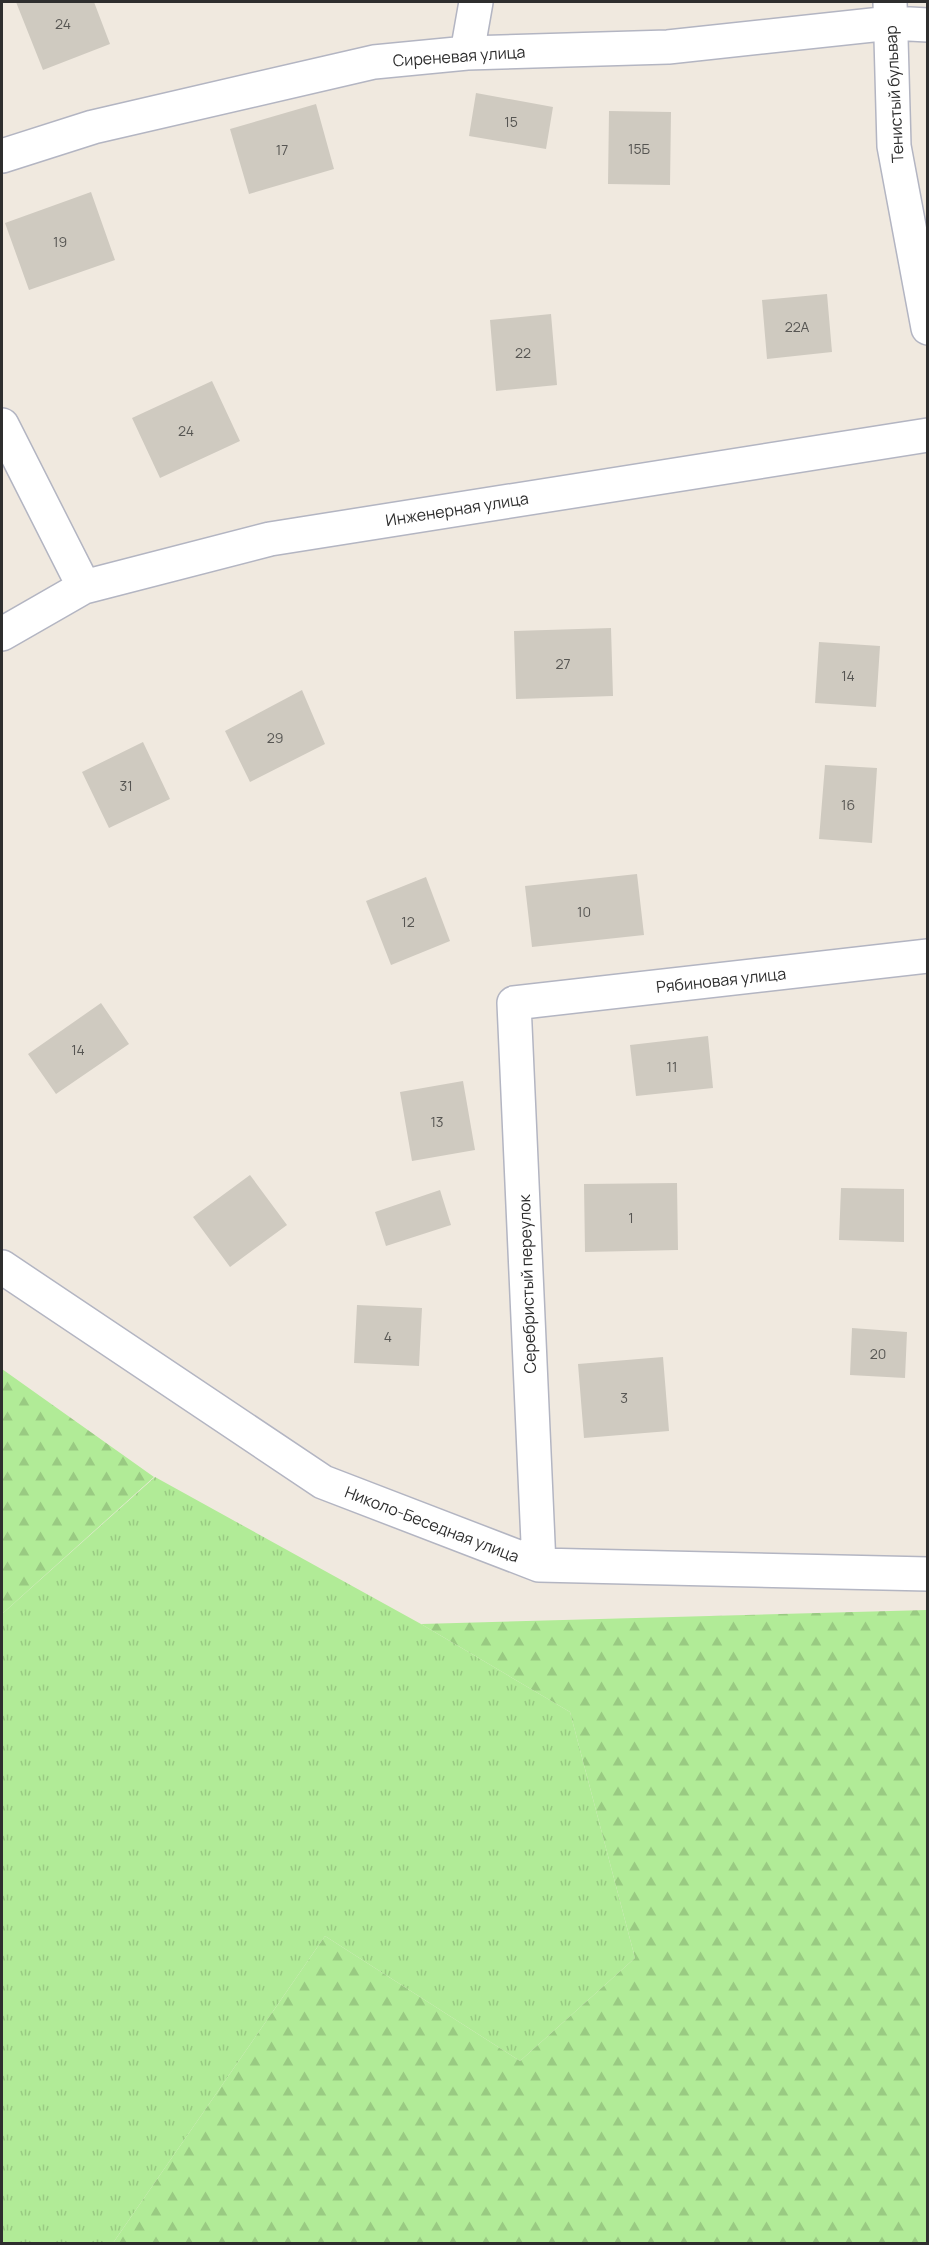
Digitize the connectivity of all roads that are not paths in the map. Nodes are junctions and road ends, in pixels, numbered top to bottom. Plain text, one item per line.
1 (476, 2) edge
2 (890, 12) edge
3 (927, 25) edge
4 (467, 52) junction
5 (2, 156) edge
6 (927, 328) edge
7 (2, 425) edge
8 (927, 435) edge
9 (84, 587) junction
10 (2, 634) edge
11 (927, 956) edge
12 (514, 1003) joint
13 (2, 1267) edge
14 (539, 1565) junction
15 (927, 1574) edge

1 - 4 street
2 - 3 street, Сиреневая улица
2 - 4 street, Сиреневая улица
2 - 6 street, Тенистый бульвар
4 - 5 street, Сиреневая улица
7 - 9 street
8 - 9 street, Инженерная улица
9 - 10 street, Инженерная улица
11 - 12 street, Рябиновая улица
12 - 14 street, Серебристый переулок
13 - 14 street, Николо-Беседная улица
14 - 15 street, Николо-Беседная улица

